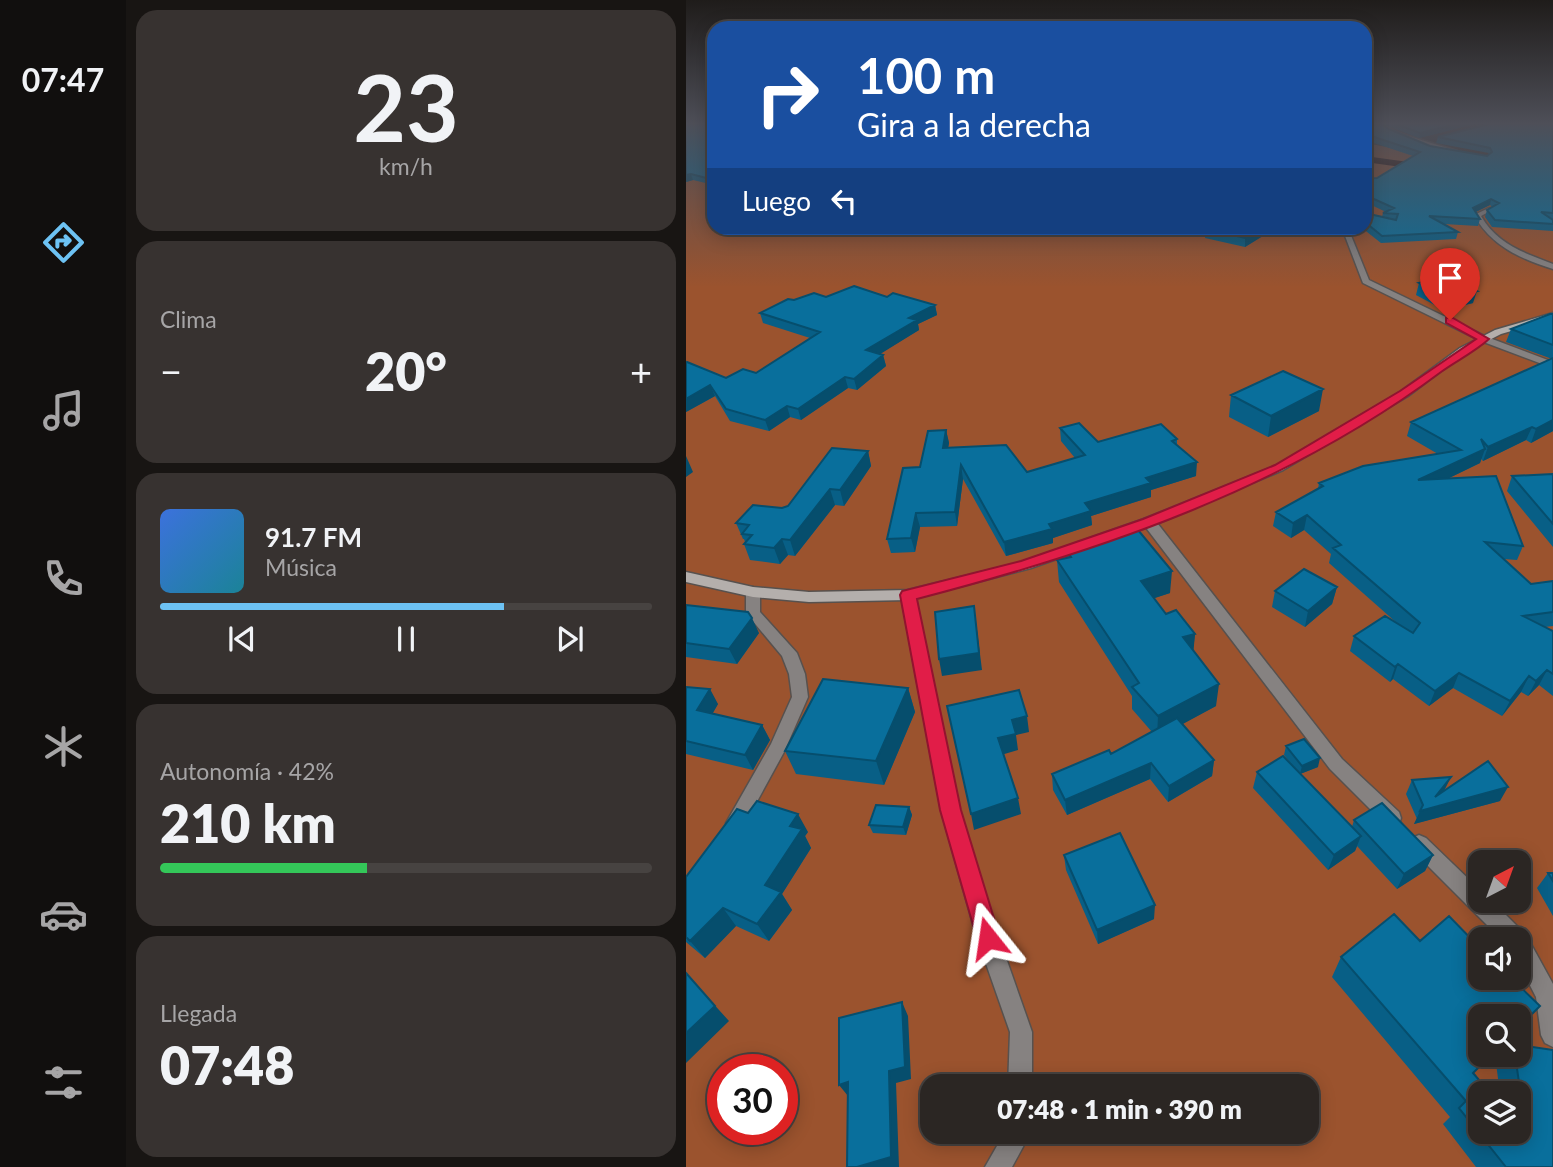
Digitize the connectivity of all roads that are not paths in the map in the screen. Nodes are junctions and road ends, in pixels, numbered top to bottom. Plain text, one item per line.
1 (1491, 209) edge
2 (1348, 235) edge
3 (1553, 267) edge
4 (1553, 316) edge
5 (1484, 339) junction
6 (1553, 365) edge
7 (1149, 522) junction
8 (686, 577) edge
9 (753, 592) junction
10 (908, 595) junction
11 (735, 823) edge
12 (1504, 927) edge
13 (1531, 965) edge
14 (1553, 1035) edge
15 (1020, 1074) edge
16 (1012, 1144) edge
17 (998, 1167) edge

1 - 3 street
2 - 5 street
4 - 5 street
5 - 6 street
5 - 7 street
7 - 10 street
7 - 12 street
8 - 9 street
9 - 10 street
9 - 11 street
10 - 15 street
13 - 14 street
16 - 17 street

